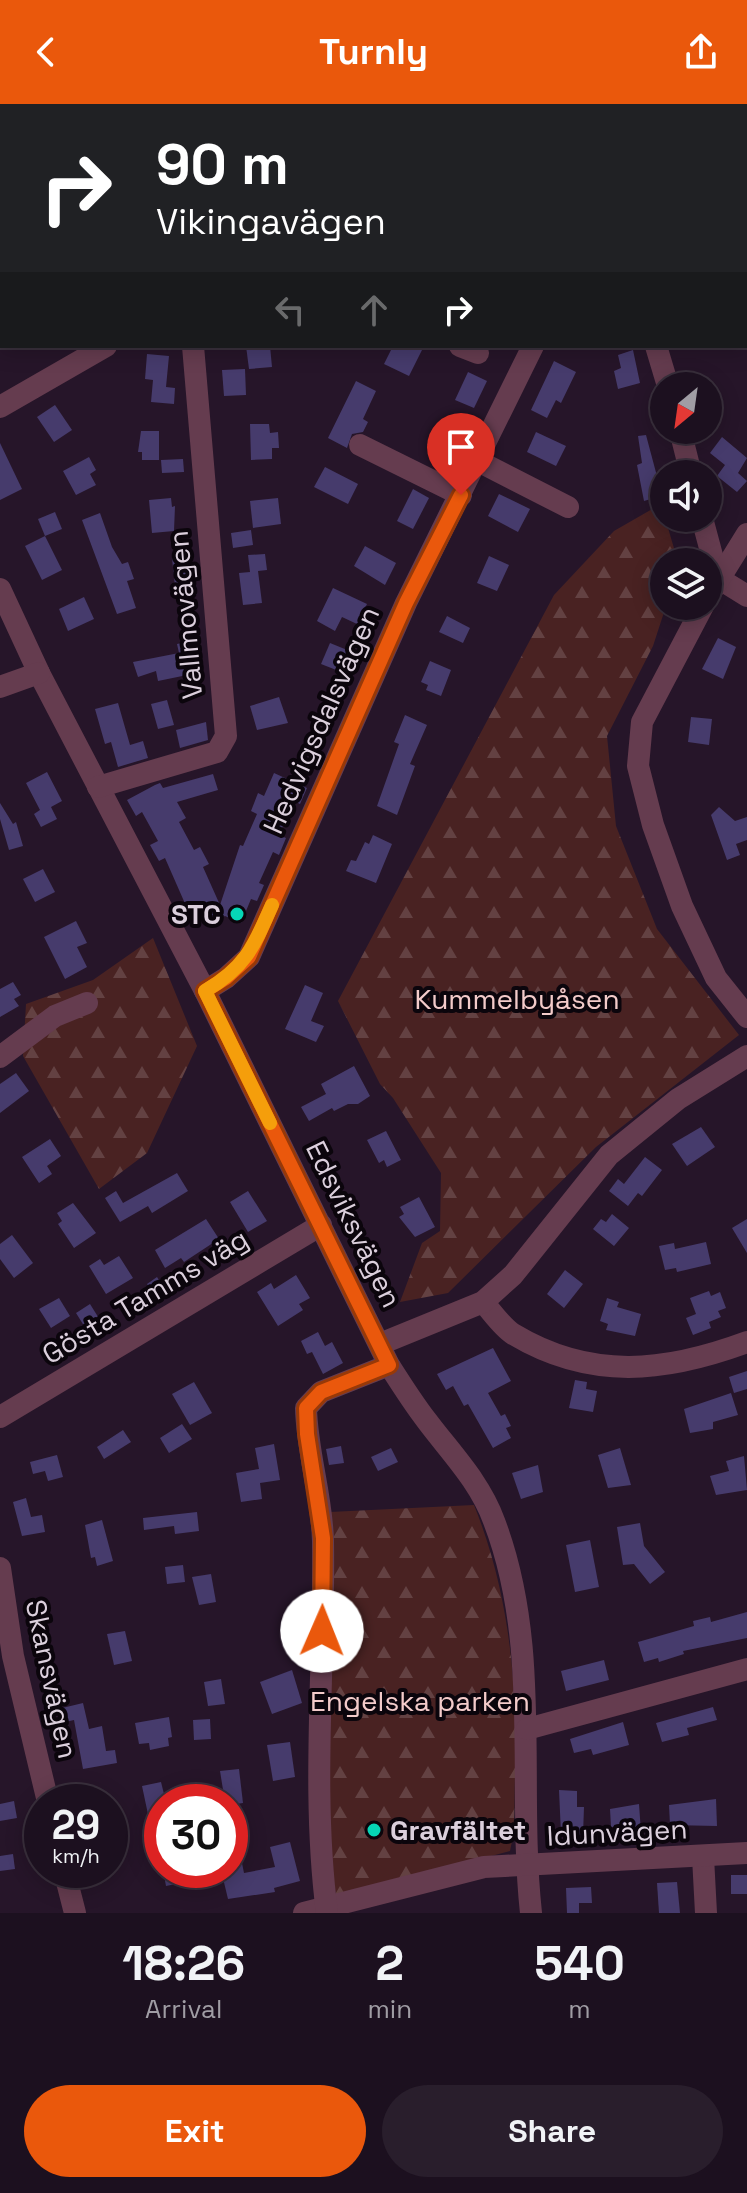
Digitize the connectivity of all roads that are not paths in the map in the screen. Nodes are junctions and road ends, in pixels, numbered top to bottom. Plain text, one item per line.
1 (103, 348) edge
2 (193, 348) edge
3 (532, 348) edge
4 (657, 348) edge
5 (664, 372) edge
6 (0, 407) edge
7 (360, 445) dead end
8 (478, 461) junction
9 (461, 495) junction
10 (568, 507) dead end
11 (747, 534) edge
12 (722, 573) edge
13 (0, 589) edge
14 (722, 589) edge
15 (747, 596) edge
16 (696, 620) edge
17 (39, 673) junction
18 (0, 687) edge
19 (98, 787) junction
20 (205, 991) junction
21 (87, 1003) dead end
22 (747, 1017) edge
23 (747, 1056) edge
24 (0, 1057) edge
25 (321, 1225) junction
26 (483, 1302) junction
27 (747, 1342) edge
28 (385, 1355) junction
29 (0, 1417) edge
30 (0, 1568) edge
31 (747, 1669) edge
32 (527, 1729) junction
33 (44, 1784) edge
34 (747, 1853) edge
35 (703, 1857) junction
36 (526, 1867) junction
37 (69, 1888) edge
38 (327, 1910) edge
39 (75, 1913) edge
40 (304, 1913) edge
41 (531, 1913) edge
42 (706, 1913) edge

1 - 6 street
2 - 19 street, Vallmovägen
3 - 8 street, Hedvigsdalsvägen
4 - 5 street
7 - 9 street
8 - 9 street, Hedvigsdalsvägen
8 - 10 street
9 - 20 street, Hedvigsdalsvägen
11 - 12 street
13 - 17 street, Edsviksvägen
14 - 15 street
16 - 22 street
17 - 18 street
17 - 19 street, Edsviksvägen
19 - 20 street, Edsviksvägen
20 - 25 street, Edsviksvägen
21 - 24 street
23 - 26 street
25 - 28 street, Edsviksvägen
25 - 29 street, Gösta Tamms väg
26 - 27 street
26 - 28 street
28 - 32 street, Edsviksvägen
28 - 38 street
30 - 33 street, Skansvägen
31 - 32 street
32 - 36 street, Edsviksvägen
34 - 35 street, Idunvägen
35 - 36 street, Idunvägen
35 - 42 street
36 - 38 street, Idunvägen
36 - 41 street, Edsviksvägen
37 - 39 street
38 - 40 street, Idunvägen

